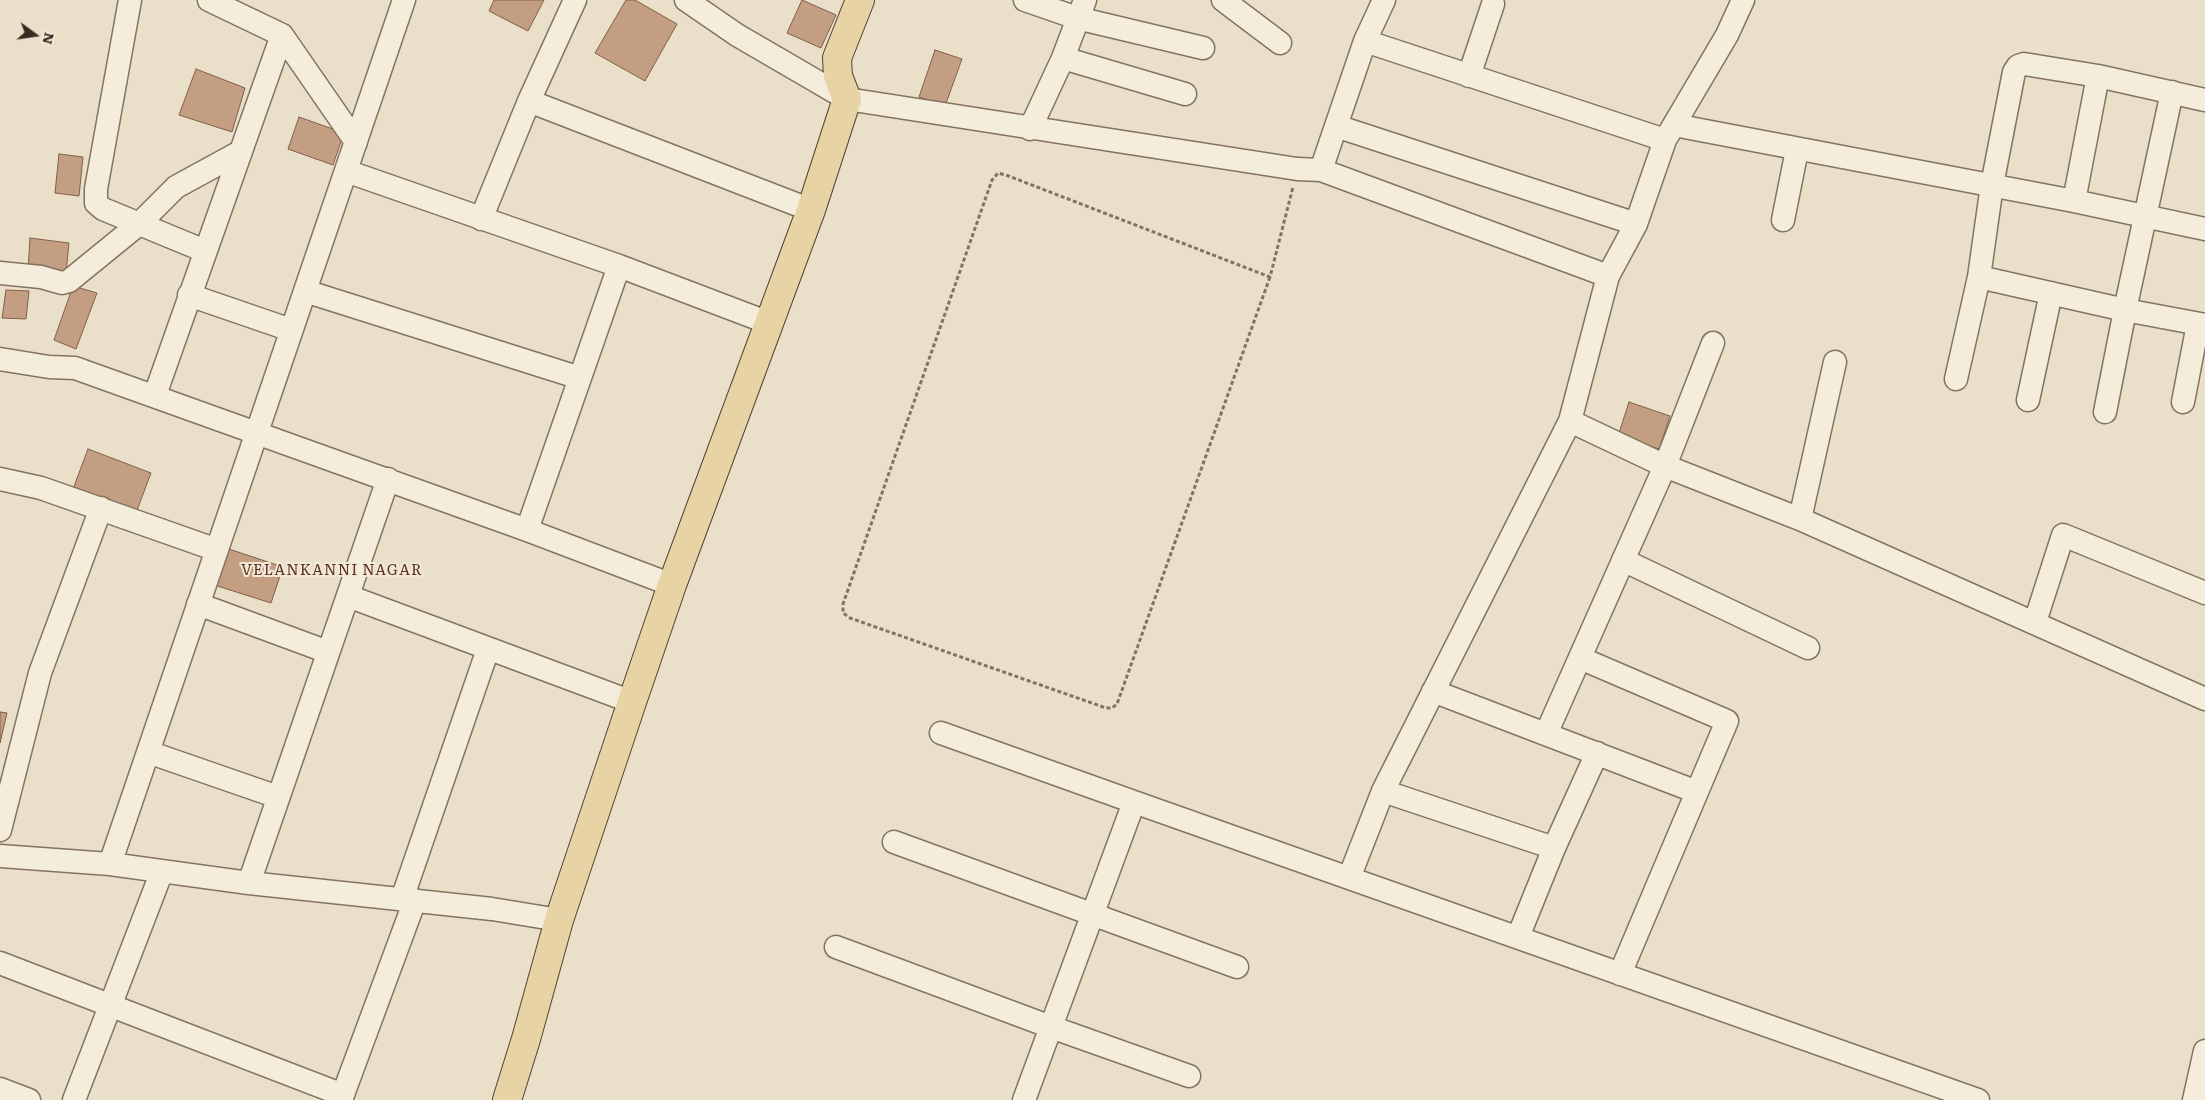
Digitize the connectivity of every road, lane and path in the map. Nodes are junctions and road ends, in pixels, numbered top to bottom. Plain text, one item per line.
1 (209, 0) edge
2 (404, 0) edge
3 (575, 0) edge
4 (686, 0) edge
5 (860, 0) edge
6 (1025, 0) edge
7 (1223, 0) edge
8 (1384, 0) edge
9 (1743, 0) edge
10 (124, 1) edge
11 (1493, 4) dead end
12 (1081, 9) edge
13 (282, 34) junction
14 (1365, 41) junction
15 (1280, 43) dead end
16 (1203, 48) dead end
17 (1063, 58) junction
18 (1469, 76) junction
19 (2098, 76) junction
20 (2172, 92) junction
21 (1185, 94) dead end
22 (847, 99) junction
23 (2205, 100) edge
24 (529, 101) junction
25 (1336, 126) junction
26 (1030, 129) junction
27 (1670, 132) junction
28 (356, 142) junction
29 (1797, 150) junction
30 (240, 152) junction
31 (1297, 169) junction
32 (1321, 170) junction
33 (346, 171) junction
34 (1992, 185) junction
35 (2074, 201) junction
36 (811, 210) junction
37 (2144, 216) junction
38 (481, 219) junction
39 (1782, 220) dead end
40 (139, 224) junction
41 (1636, 224) junction
42 (2205, 229) edge
43 (206, 251) junction
44 (619, 266) junction
45 (0, 273) edge
46 (1608, 276) junction
47 (1270, 277) junction
48 (1979, 277) junction
49 (305, 291) junction
50 (2051, 294) junction
51 (189, 295) junction
52 (2125, 310) junction
53 (769, 323) junction
54 (2202, 325) edge
55 (292, 330) junction
56 (1713, 343) dead end
57 (0, 359) edge
58 (1835, 362) dead end
59 (580, 378) junction
60 (1956, 378) dead end
61 (155, 395) junction
62 (2028, 400) dead end
63 (2183, 402) dead end
64 (2105, 412) dead end
65 (1570, 421) junction
66 (257, 432) junction
67 (1665, 466) junction
68 (0, 479) edge
69 (388, 479) junction
70 (101, 508) junction
71 (1800, 518) junction
72 (527, 530) junction
73 (217, 550) junction
74 (1623, 560) junction
75 (672, 585) junction
76 (2205, 593) edge
77 (348, 596) junction
78 (198, 604) junction
79 (2035, 622) junction
80 (1808, 648) dead end
81 (488, 649) junction
82 (328, 652) junction
83 (1580, 658) junction
84 (1434, 690) junction
85 (2205, 699) edge
86 (632, 702) junction
87 (941, 733) dead end
88 (1546, 734) junction
89 (148, 752) junction
90 (1597, 754) junction
91 (1384, 791) junction
92 (1697, 792) junction
93 (278, 797) junction
94 (1134, 802) junction
95 (0, 830) edge
96 (894, 842) dead end
97 (1554, 848) junction
98 (0, 856) edge
99 (110, 864) junction
100 (162, 871) junction
101 (1349, 878) junction
102 (249, 883) junction
103 (409, 900) junction
104 (1092, 915) junction
105 (559, 920) junction
106 (1518, 937) junction
107 (836, 947) dead end
108 (0, 962) edge
109 (1237, 967) dead end
110 (1620, 974) junction
111 (110, 1005) junction
112 (1051, 1027) junction
113 (2205, 1051) edge
114 (1189, 1076) dead end
115 (0, 1089) edge
116 (342, 1098) edge
117 (30, 1100) edge
118 (74, 1100) edge
119 (506, 1100) edge
120 (1024, 1100) edge
121 (1978, 1100) edge
122 (2194, 1100) edge

1 - 13 street
2 - 28 street
3 - 24 street
4 - 22 street
5 - 22 main road
6 - 12 street
7 - 15 street
8 - 14 street
9 - 27 street
10 - 40 street
11 - 18 street
12 - 16 street
12 - 17 street
13 - 28 street
13 - 30 street
14 - 18 street
14 - 25 street
17 - 21 street
17 - 26 street
18 - 27 street
19 - 20 street
19 - 34 street
19 - 35 street
20 - 23 street
20 - 37 street
22 - 26 street
22 - 36 main road
24 - 36 street
24 - 38 street
25 - 32 street
25 - 41 street
26 - 31 street
27 - 29 street
27 - 41 street
28 - 33 street
29 - 34 street
29 - 39 street
30 - 40 street
30 - 43 street
31 - 32 street
31 - 47 path
32 - 46 street
33 - 38 street
33 - 49 street
34 - 35 street
34 - 48 street
35 - 37 street
36 - 53 main road
37 - 42 street
37 - 52 street
38 - 44 street
40 - 43 street
40 - 45 street
41 - 46 street
43 - 51 street
44 - 53 street
44 - 59 street
46 - 65 street
47 - 47 path
48 - 50 street
48 - 60 street
49 - 55 street
49 - 59 street
50 - 52 street
50 - 62 street
51 - 55 street
51 - 61 street
52 - 54 street
52 - 64 street
53 - 75 main road
54 - 63 street
55 - 66 street
56 - 67 street
57 - 61 street
58 - 71 street
59 - 72 street
61 - 66 street
65 - 67 street
65 - 84 street
66 - 69 street
66 - 73 street
67 - 71 street
67 - 74 street
68 - 70 street
69 - 72 street
69 - 77 street
70 - 73 street
70 - 95 street
71 - 79 street
72 - 75 street
73 - 78 street
74 - 80 street
74 - 83 street
75 - 86 main road
76 - 79 street
77 - 81 street
77 - 82 street
78 - 82 street
78 - 89 street
79 - 85 street
81 - 86 street
81 - 103 street
82 - 93 street
83 - 88 street
83 - 92 street
84 - 88 street
84 - 91 street
86 - 105 main road
87 - 94 street
88 - 90 street
89 - 93 street
89 - 99 street
90 - 92 street
90 - 97 street
91 - 97 street
91 - 101 street
92 - 110 street
93 - 102 street
94 - 101 street
94 - 104 street
96 - 104 street
97 - 106 street
98 - 99 street
99 - 100 street
100 - 102 street
100 - 111 street
101 - 106 street
102 - 103 street
103 - 105 street
103 - 116 street
104 - 109 street
104 - 112 street
105 - 119 main road
106 - 110 street
107 - 112 street
108 - 111 street
110 - 121 street
111 - 116 street
111 - 118 street
112 - 114 street
112 - 120 street
113 - 122 street
115 - 117 street

